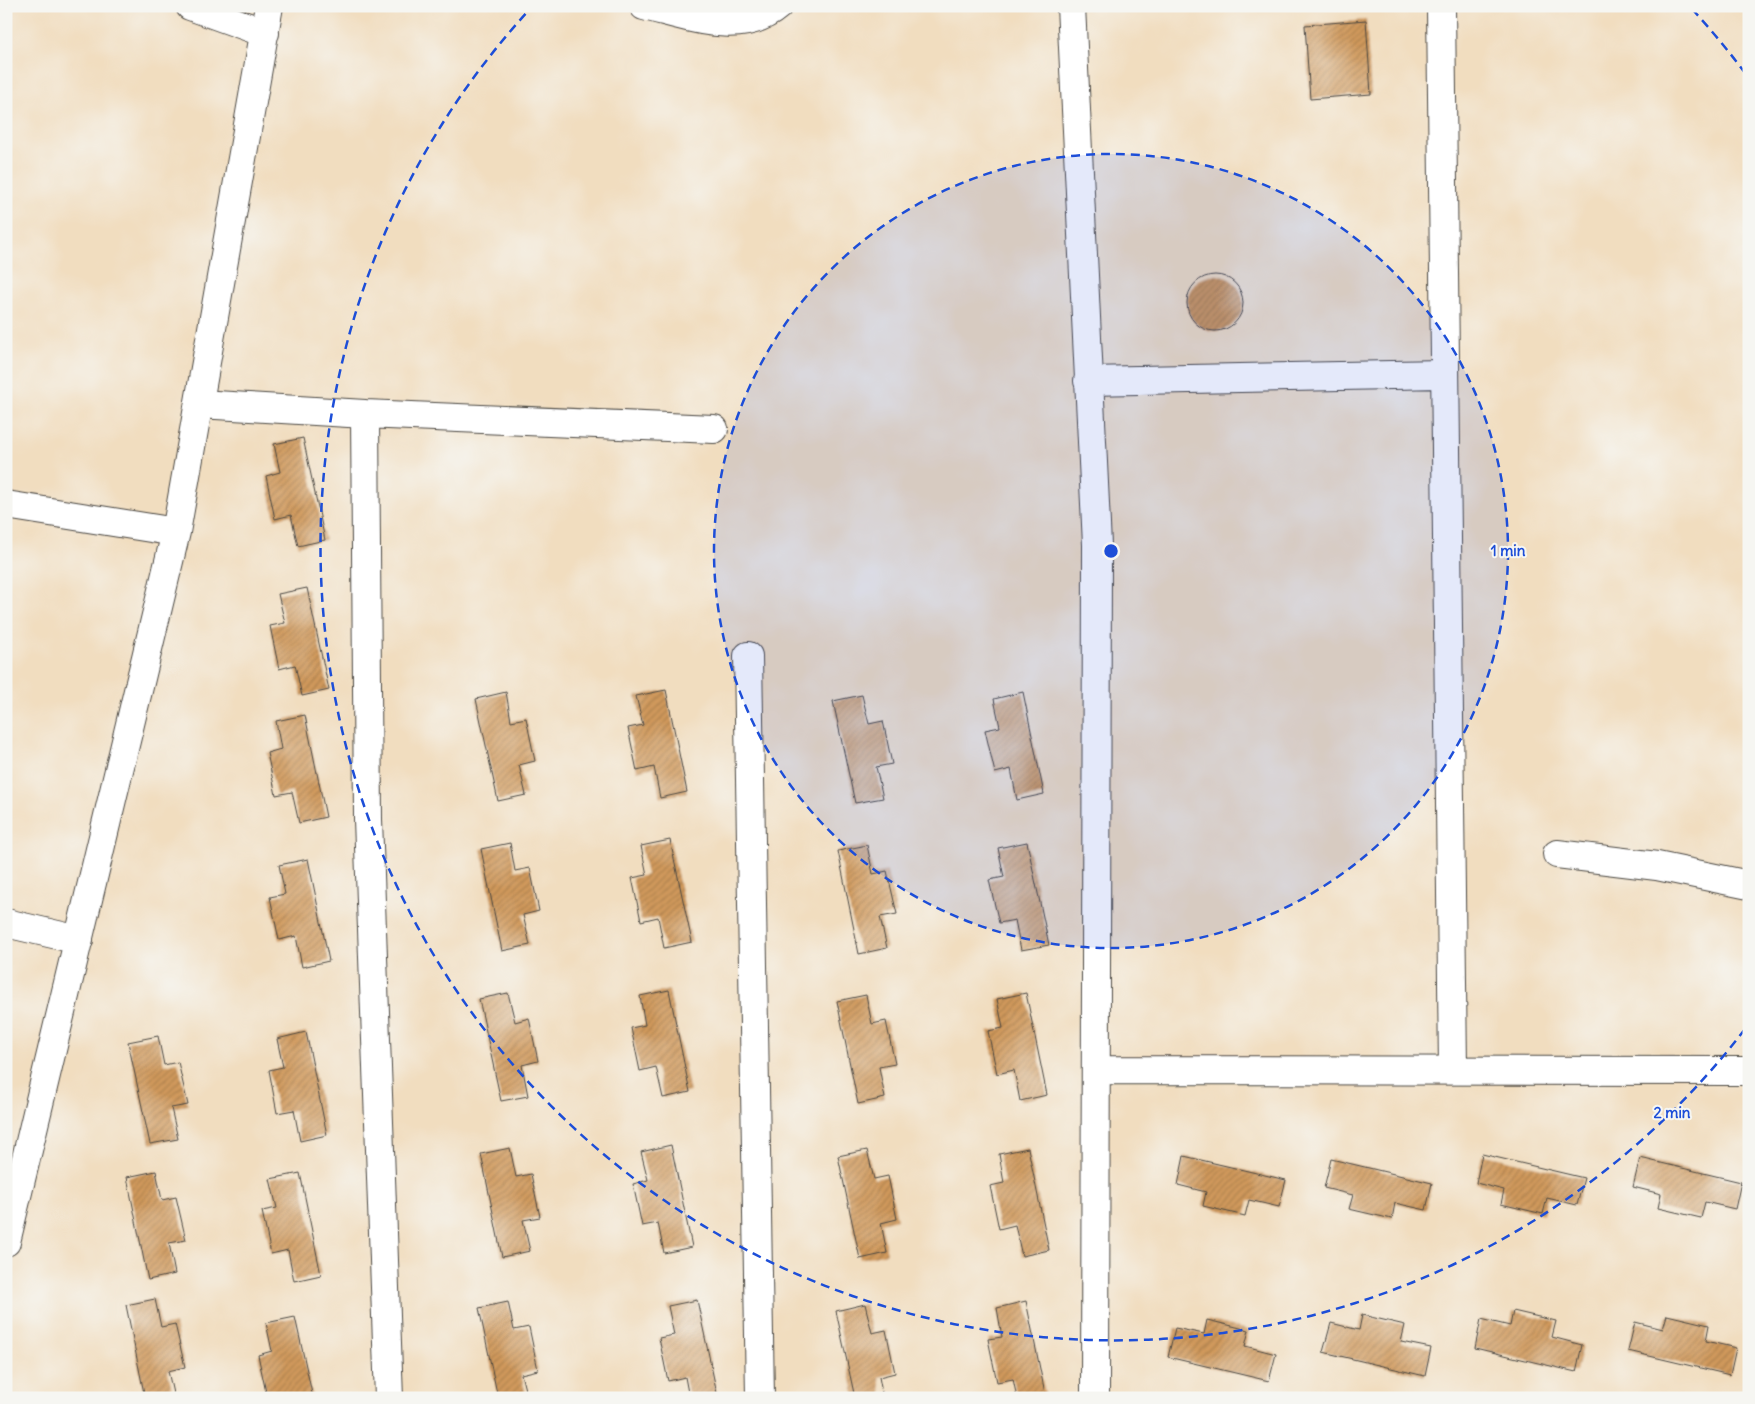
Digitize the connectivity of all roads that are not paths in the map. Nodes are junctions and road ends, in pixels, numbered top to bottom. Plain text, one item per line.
1 (190, 6) edge
2 (269, 6) edge
3 (644, 6) edge
4 (778, 6) edge
5 (792, 6) edge
6 (1071, 6) edge
7 (1440, 6) edge
8 (265, 33) junction
9 (1444, 374) junction
10 (1088, 381) junction
11 (199, 404) junction
12 (365, 414) junction
13 (714, 429) dead end
14 (6, 506) edge
15 (176, 532) junction
16 (748, 656) dead end
17 (1557, 854) dead end
18 (1749, 885) edge
19 (6, 923) edge
20 (79, 940) junction
21 (1096, 1070) junction
22 (1453, 1070) junction
23 (1749, 1071) edge
24 (6, 1242) edge
25 (389, 1398) edge
26 (760, 1398) edge
27 (1095, 1398) edge

1 - 8 street
2 - 8 street
3 - 4 street
4 - 5 street
6 - 10 street
7 - 9 street
8 - 11 street
9 - 10 street
9 - 22 street
10 - 21 street
11 - 12 street
11 - 15 street
12 - 13 street
12 - 25 street
14 - 15 street
15 - 20 street
16 - 26 street
17 - 18 street
19 - 20 street
20 - 24 street
21 - 22 street
21 - 27 street
22 - 23 street

